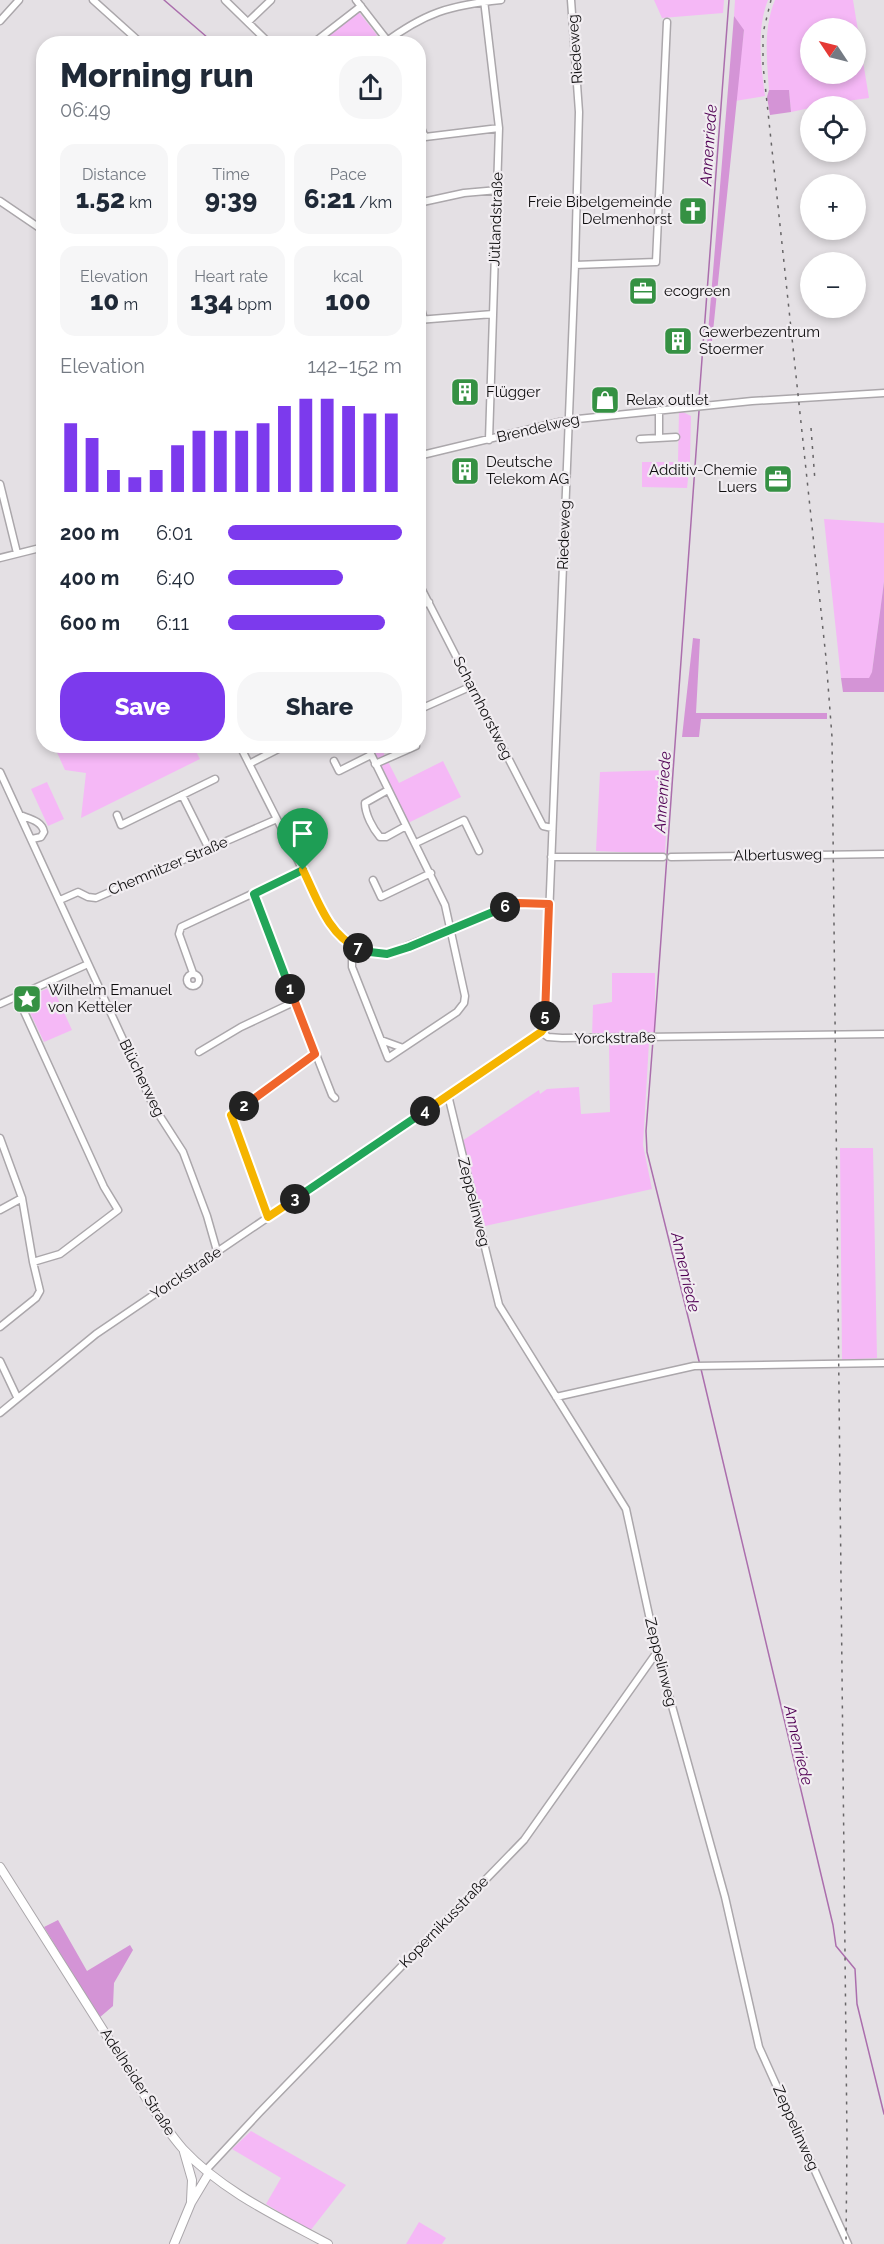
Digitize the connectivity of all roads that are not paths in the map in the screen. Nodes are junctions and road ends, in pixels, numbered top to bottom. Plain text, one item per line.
1 (19, 0) edge
2 (93, 0) edge
3 (225, 0) edge
4 (271, 0) edge
5 (356, 0) edge
6 (501, 0) edge
7 (571, 0) edge
8 (484, 1) edge
9 (361, 6) junction
10 (0, 21) edge
11 (248, 22) junction
12 (667, 22) dead end
13 (133, 36) edge
14 (262, 36) edge
15 (322, 36) edge
16 (381, 36) edge
17 (394, 36) edge
18 (499, 128) junction
19 (426, 137) edge
20 (498, 190) junction
21 (0, 201) edge
22 (426, 201) edge
23 (36, 226) edge
24 (575, 265) junction
25 (493, 314) junction
26 (426, 320) edge
27 (884, 393) edge
28 (659, 410) junction
29 (568, 420) junction
30 (676, 437) dead end
31 (659, 438) junction
32 (640, 439) dead end
33 (489, 440) junction
34 (426, 454) edge
35 (0, 484) edge
36 (36, 549) edge
37 (17, 554) junction
38 (0, 558) edge
39 (426, 597) edge
40 (429, 602) junction
41 (426, 603) edge
42 (472, 686) junction
43 (426, 706) edge
44 (244, 753) edge
45 (270, 753) edge
46 (400, 753) edge
47 (371, 755) joint
48 (334, 761) dead end
49 (249, 764) junction
50 (375, 764) junction
51 (0, 772) edge
52 (215, 779) dead end
53 (388, 790) junction
54 (182, 795) junction
55 (20, 814) junction
56 (117, 815) dead end
57 (277, 819) junction
58 (406, 826) junction
59 (552, 828) junction
60 (32, 839) junction
61 (416, 843) junction
62 (209, 849) junction
63 (479, 851) dead end
64 (884, 854) edge
65 (671, 856) dead end
66 (551, 857) junction
67 (663, 857) dead end
68 (303, 870) junction
69 (431, 873) junction
70 (373, 880) dead end
71 (254, 894) junction
72 (60, 900) junction
73 (549, 904) junction
74 (450, 930) junction
75 (355, 947) junction
76 (88, 964) junction
77 (193, 973) dead end
78 (17, 996) junction
79 (294, 1002) junction
80 (0, 1004) edge
81 (541, 1032) junction
82 (884, 1034) edge
83 (381, 1040) junction
84 (403, 1048) junction
85 (200, 1052) dead end
86 (315, 1054) junction
87 (448, 1095) junction
88 (335, 1098) dead end
89 (0, 1138) edge
90 (22, 1198) junction
91 (0, 1210) edge
92 (268, 1217) junction
93 (217, 1251) junction
94 (33, 1262) junction
95 (0, 1327) edge
96 (0, 1361) edge
97 (884, 1364) edge
98 (17, 1397) junction
99 (556, 1397) junction
100 (0, 1413) edge
101 (657, 1652) junction
102 (0, 1867) edge
103 (183, 2148) junction
104 (206, 2170) junction
105 (192, 2180) junction
106 (191, 2203) junction
107 (174, 2244) edge
108 (328, 2244) edge
109 (848, 2244) edge

1 - 10 street
2 - 13 street
3 - 11 street
4 - 11 street
5 - 9 street
6 - 8 street
7 - 24 street, Riedeweg
8 - 17 street
8 - 18 street, Jütlandstraße
9 - 15 street
9 - 16 street
11 - 14 street
12 - 24 street
18 - 19 street
18 - 20 street, Jütlandstraße
20 - 22 street
20 - 25 street, Jütlandstraße
21 - 23 street
24 - 29 street, Riedeweg
25 - 26 street
25 - 33 street, Jütlandstraße
27 - 28 street, Brendelweg
28 - 29 street, Brendelweg
28 - 31 street
29 - 33 street, Brendelweg
29 - 59 street, Riedeweg
30 - 31 street
31 - 32 street
33 - 34 street, Brendelweg
35 - 37 street
36 - 37 street
37 - 38 street
39 - 40 street, Scharnhorstweg
40 - 41 street
40 - 42 street, Scharnhorstweg
42 - 43 street
42 - 59 street, Scharnhorstweg
44 - 49 street
45 - 49 street
46 - 50 street
47 - 48 street
47 - 50 street
49 - 57 street
50 - 53 street
51 - 55 street, Blücherweg
52 - 54 street
53 - 58 street
53 - 58 street
54 - 56 street
54 - 62 street
55 - 60 street, Blücherweg
55 - 60 street
57 - 62 street, Chemnitzer Straße
57 - 68 street
58 - 61 street
59 - 66 street, Riedeweg
60 - 72 street, Blücherweg
61 - 63 street
61 - 69 street
62 - 72 street, Chemnitzer Straße
64 - 65 street, Albertusweg
66 - 67 street
66 - 73 street, Riedeweg
68 - 71 street
68 - 75 street
69 - 70 street
69 - 74 street
71 - 77 street
71 - 79 street
72 - 76 street, Blücherweg
73 - 74 street
73 - 81 street, Riedeweg
74 - 75 street
74 - 84 street
75 - 83 street
76 - 78 street
76 - 93 street, Blücherweg
78 - 80 street
78 - 94 street
79 - 85 street
79 - 86 street
81 - 82 street, Yorckstraße
81 - 87 street, Yorckstraße
83 - 84 street
83 - 84 street
86 - 88 street
86 - 92 street
87 - 92 street, Yorckstraße
87 - 99 street, Zeppelinweg
89 - 90 street
90 - 91 street
90 - 94 street
92 - 93 street, Yorckstraße
93 - 98 street, Yorckstraße
94 - 95 street
96 - 98 street
97 - 99 street
98 - 100 street, Yorckstraße
99 - 101 street, Zeppelinweg
101 - 104 street, Kopernikusstraße
101 - 109 street, Zeppelinweg
102 - 103 main road, Adelheider Straße
103 - 104 main road, Adelheider Straße
103 - 105 main road
104 - 105 main road
104 - 106 main road
104 - 108 main road, Adelheider Straße
105 - 106 main road
106 - 107 main road

